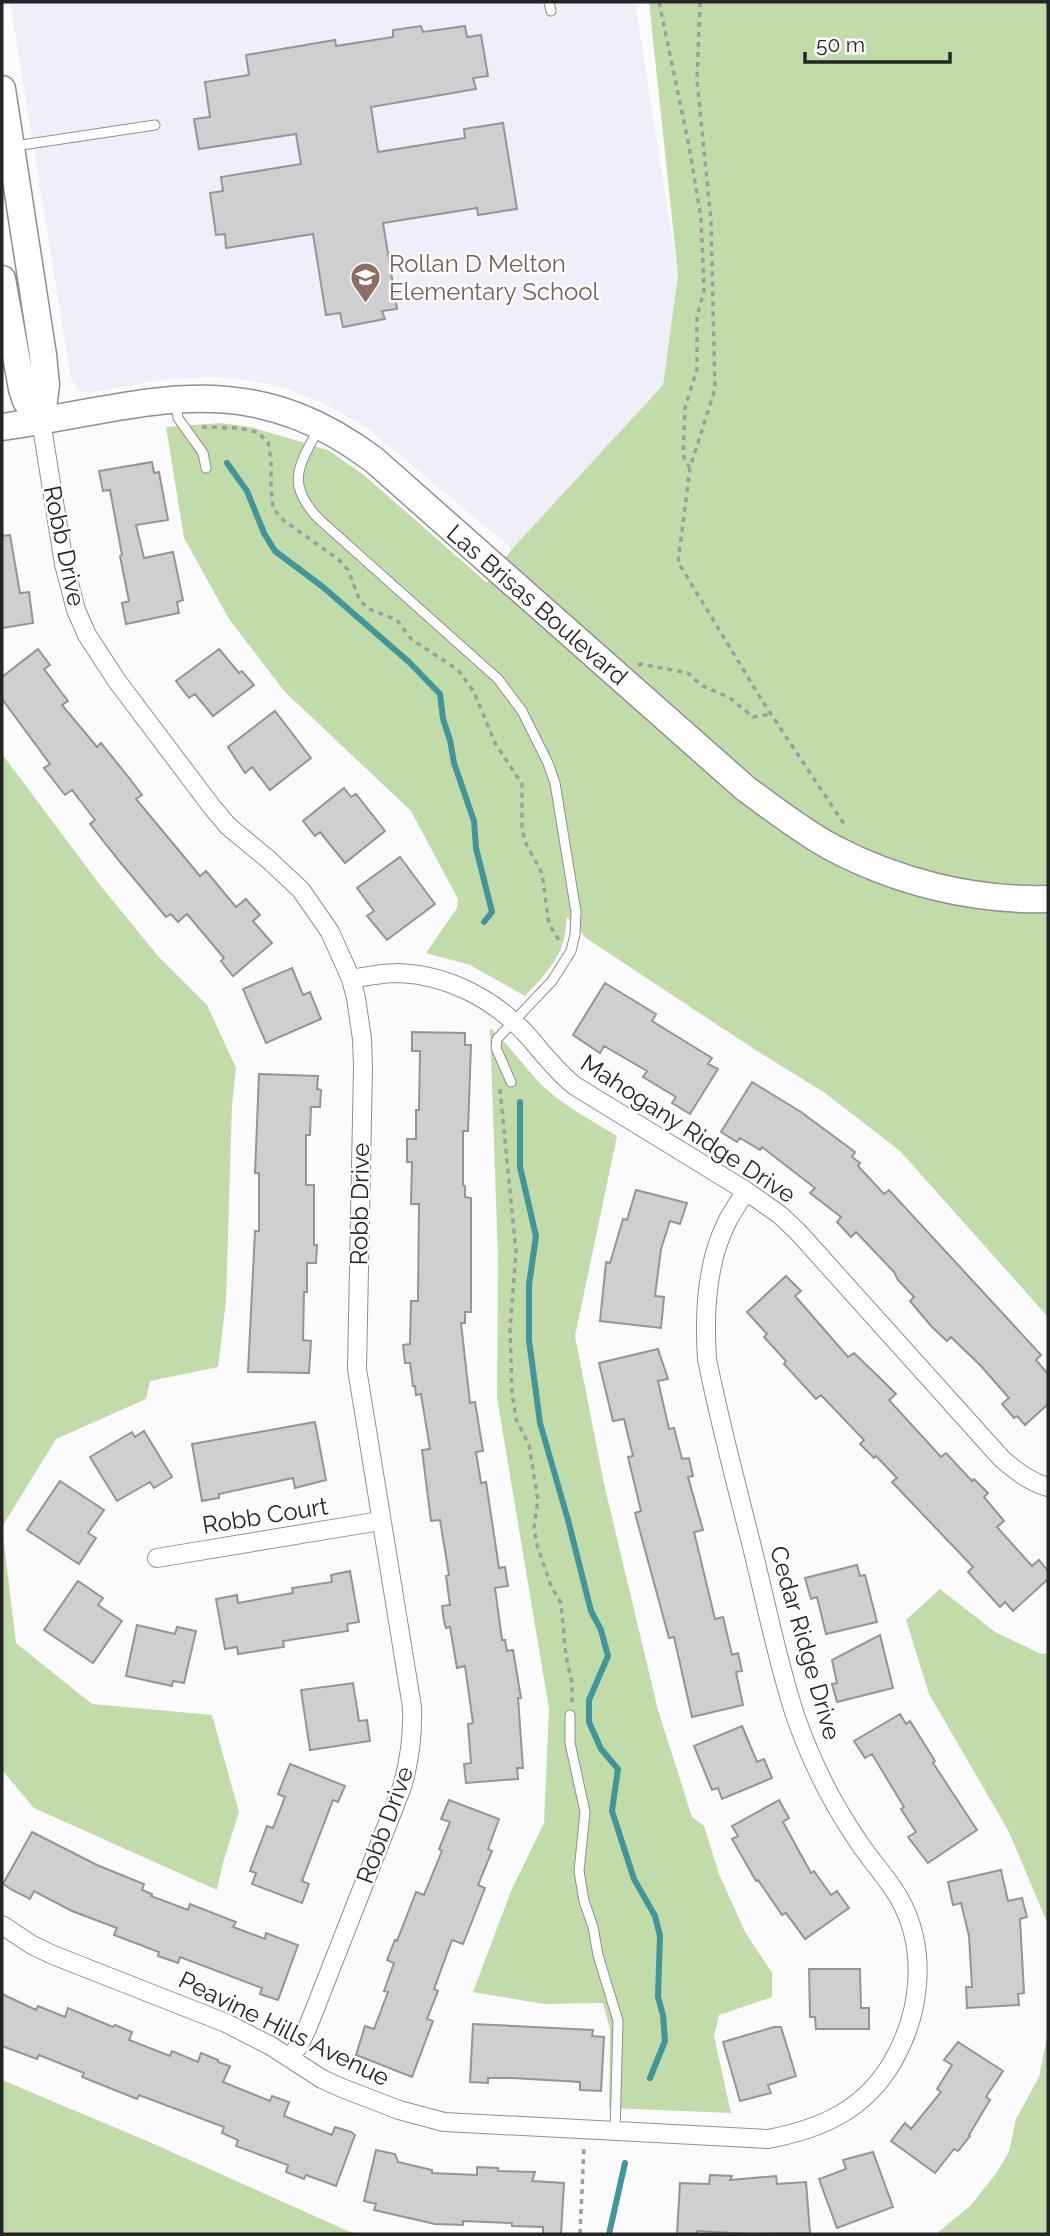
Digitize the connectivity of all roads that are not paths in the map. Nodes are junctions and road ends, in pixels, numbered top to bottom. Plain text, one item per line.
1 (2, 89) edge
2 (155, 124) dead end
3 (10, 147) junction
4 (2, 279) edge
5 (176, 399) junction
6 (41, 421) junction
7 (321, 425) junction
8 (2, 427) edge
9 (205, 468) dead end
10 (1048, 899) edge
11 (351, 979) junction
12 (514, 1022) junction
13 (511, 1082) dead end
14 (746, 1191) junction
15 (1048, 1487) edge
16 (380, 1521) junction
17 (157, 1558) dead end
18 (570, 1715) road end
19 (2, 1925) edge
20 (289, 2058) junction
21 (615, 2132) junction
22 (641, 2133) joint

1 - 3 street, Robb Drive
2 - 3 lane
3 - 6 street, Robb Drive
4 - 6 street, Robb Drive
5 - 6 street, Las Brisas Boulevard
5 - 7 street, Las Brisas Boulevard
5 - 9 lane
6 - 8 street, Las Brisas Boulevard
6 - 11 street, Robb Drive
7 - 10 street, Las Brisas Boulevard
7 - 12 lane
11 - 12 street, Mahogany Ridge Drive
11 - 16 street, Robb Drive
12 - 13 lane
12 - 14 street, Mahogany Ridge Drive
14 - 15 street, Mahogany Ridge Drive
14 - 22 street, Cedar Ridge Drive
16 - 17 street, Robb Court
16 - 20 street, Robb Drive
18 - 21 lane
19 - 20 street, Peavine Hills Avenue
20 - 21 street, Peavine Hills Avenue
21 - 22 street, Peavine Hills Avenue

